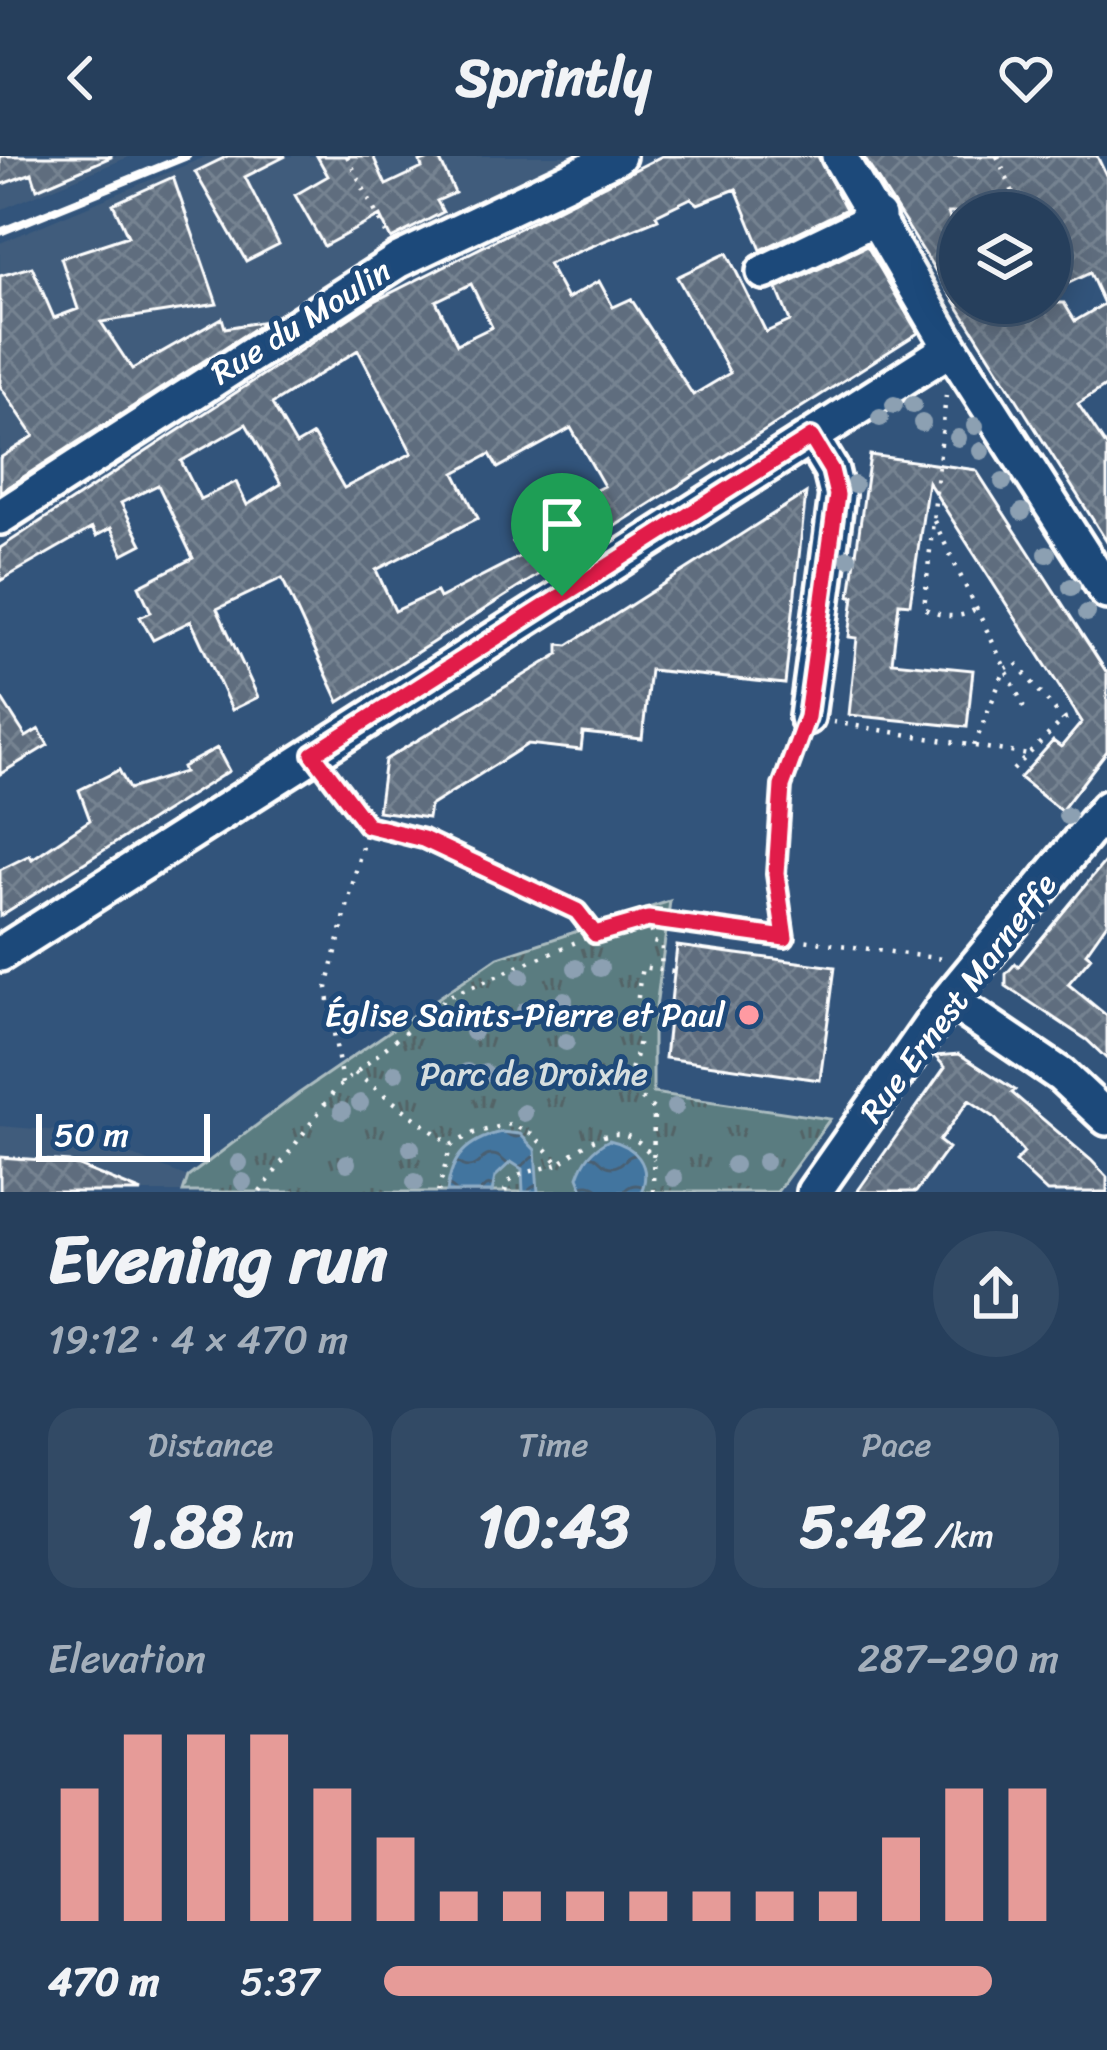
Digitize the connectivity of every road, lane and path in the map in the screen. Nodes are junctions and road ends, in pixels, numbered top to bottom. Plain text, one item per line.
1 (347, 156) edge
2 (618, 156) edge
3 (839, 156) edge
4 (998, 156) edge
5 (1013, 192) edge
6 (878, 218) junction
7 (399, 260) junction
8 (764, 272) dead end
9 (951, 348) junction
10 (946, 392) dead end
11 (811, 437) junction
12 (0, 517) edge
13 (934, 521) junction
14 (1107, 592) edge
15 (976, 609) junction
16 (1005, 669) junction
17 (1024, 707) dead end
18 (1077, 714) dead end
19 (807, 717) junction
20 (1064, 720) junction
21 (974, 746) junction
22 (313, 754) junction
23 (1028, 755) junction
24 (1013, 770) dead end
25 (1107, 808) edge
26 (367, 825) junction
27 (648, 919) junction
28 (595, 934) junction
29 (785, 938) junction
30 (0, 954) edge
31 (661, 970) junction
32 (674, 972) dead end
33 (959, 988) junction
34 (355, 1073) junction
35 (342, 1084) junction
36 (1107, 1118) edge
37 (451, 1145) junction
38 (654, 1159) junction
39 (560, 1164) junction
40 (260, 1192) edge
41 (438, 1192) edge
42 (505, 1192) edge
43 (653, 1192) edge
44 (814, 1192) edge

1 - 7 path
2 - 7 street, Rue du Moulin
3 - 6 street
4 - 5 path
6 - 8 street
6 - 9 street
7 - 12 street, Rue du Moulin
9 - 11 street
9 - 14 street
10 - 13 path
11 - 19 street
11 - 22 street
13 - 15 path
13 - 15 path
15 - 16 path
16 - 17 path
16 - 20 path
16 - 21 path
18 - 20 path
19 - 21 path
19 - 29 path
20 - 23 path
21 - 23 path
22 - 26 path
22 - 30 street
23 - 24 path
25 - 33 street, Rue Ernest Marneffe
26 - 28 path
26 - 35 path
27 - 28 path
27 - 29 path
27 - 31 path
28 - 34 path
29 - 33 path
31 - 32 path
31 - 38 path
33 - 36 street
33 - 44 street, Rue Ernest Marneffe
34 - 35 path
34 - 37 path
35 - 40 path
37 - 39 path
37 - 41 path
38 - 39 path
38 - 43 path
39 - 42 path

